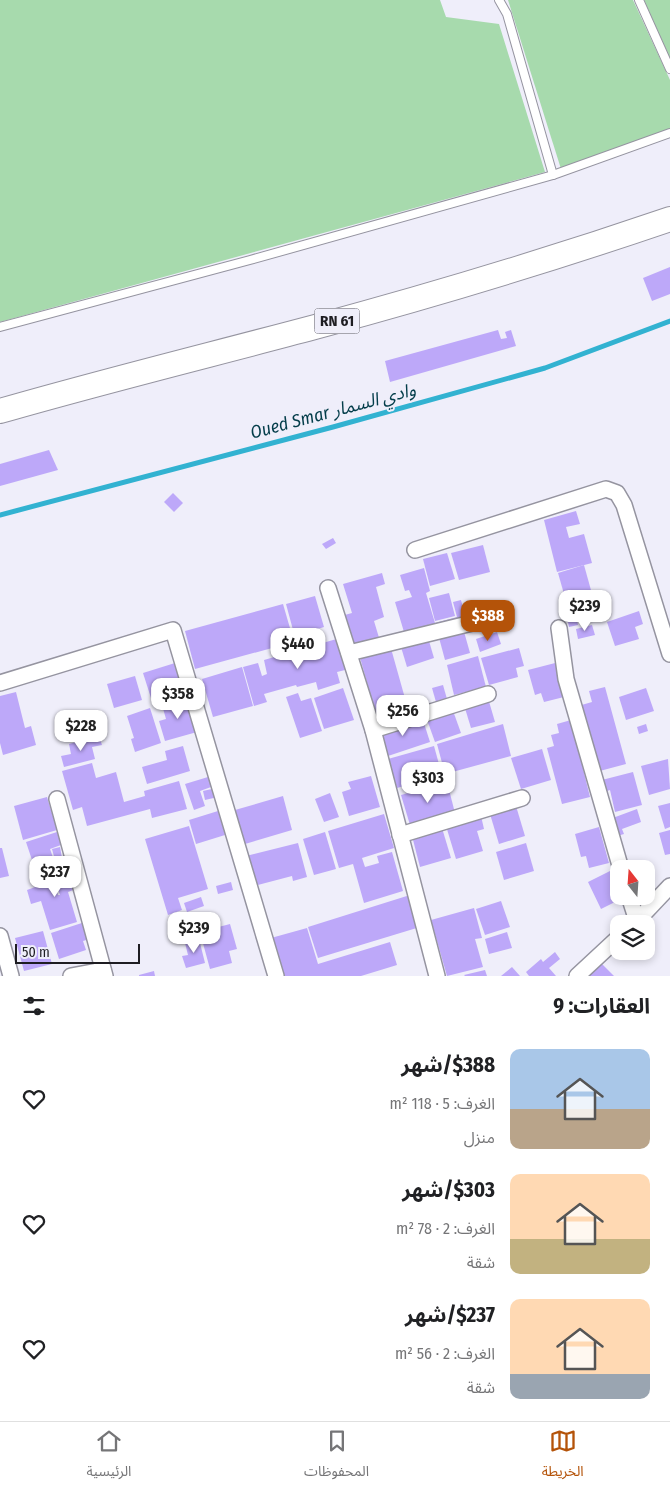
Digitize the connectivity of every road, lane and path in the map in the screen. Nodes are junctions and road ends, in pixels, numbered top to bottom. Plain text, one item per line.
1 (499, 0) edge
2 (639, 0) edge
3 (670, 69) edge
4 (670, 133) edge
5 (553, 175) junction
6 (670, 219) edge
7 (0, 327) edge
8 (0, 411) edge
9 (415, 550) dead end
10 (328, 588) dead end
11 (472, 623) dead end
12 (559, 628) dead end
13 (349, 653) junction
14 (670, 654) edge
15 (0, 683) edge
16 (488, 694) dead end
17 (373, 730) junction
18 (522, 798) dead end
19 (56, 799) dead end
20 (400, 834) junction
21 (618, 860) edge
22 (670, 886) edge
23 (642, 915) edge
24 (0, 936) edge
25 (610, 946) edge
26 (104, 973) edge
27 (11, 976) edge
28 (72, 976) edge
29 (276, 976) edge
30 (437, 976) edge
31 (577, 976) edge

1 - 5 lane
2 - 3 lane
4 - 5 lane
5 - 7 lane
6 - 8 main road, RN 61
9 - 14 street
10 - 13 street
11 - 13 street
12 - 21 street
13 - 17 street
15 - 29 street
16 - 17 street
17 - 20 street
18 - 20 street
19 - 26 street
20 - 30 street
22 - 23 street
24 - 27 street
25 - 31 street
26 - 28 street

